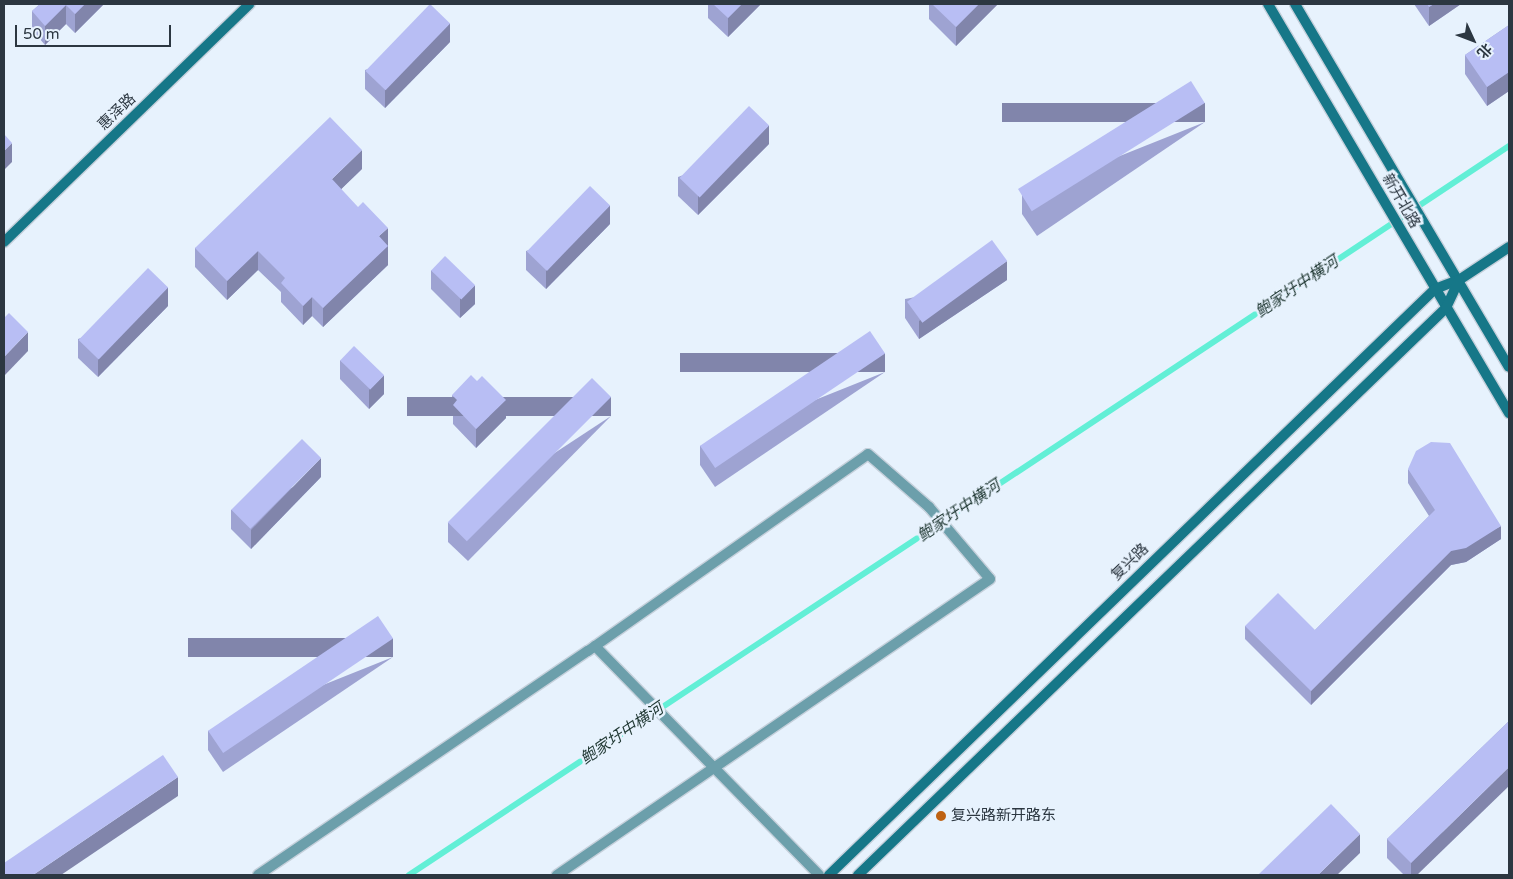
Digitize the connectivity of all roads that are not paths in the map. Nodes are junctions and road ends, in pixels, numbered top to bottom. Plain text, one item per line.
1 (250, 4) edge
2 (1268, 4) edge
3 (1295, 4) edge
4 (4, 242) edge
5 (1509, 247) edge
6 (1459, 280) junction
7 (1435, 289) junction
8 (1446, 308) junction
9 (1509, 366) edge
10 (1509, 413) edge
11 (595, 646) junction
12 (715, 767) junction
13 (258, 875) edge
14 (557, 875) edge
15 (819, 875) edge
16 (829, 875) edge
17 (858, 875) edge

1 - 4 street, 惠泽路
2 - 7 street, 新开北路
3 - 6 street, 新开北路
5 - 6 street, 复兴路
6 - 7 street, 复兴路
6 - 8 street
6 - 9 street, 新开北路
7 - 8 street, 新开北路
7 - 16 street, 复兴路
8 - 10 street, 新开北路
8 - 17 street
11 - 12 street
11 - 12 street
11 - 13 street
12 - 14 street
12 - 15 street

